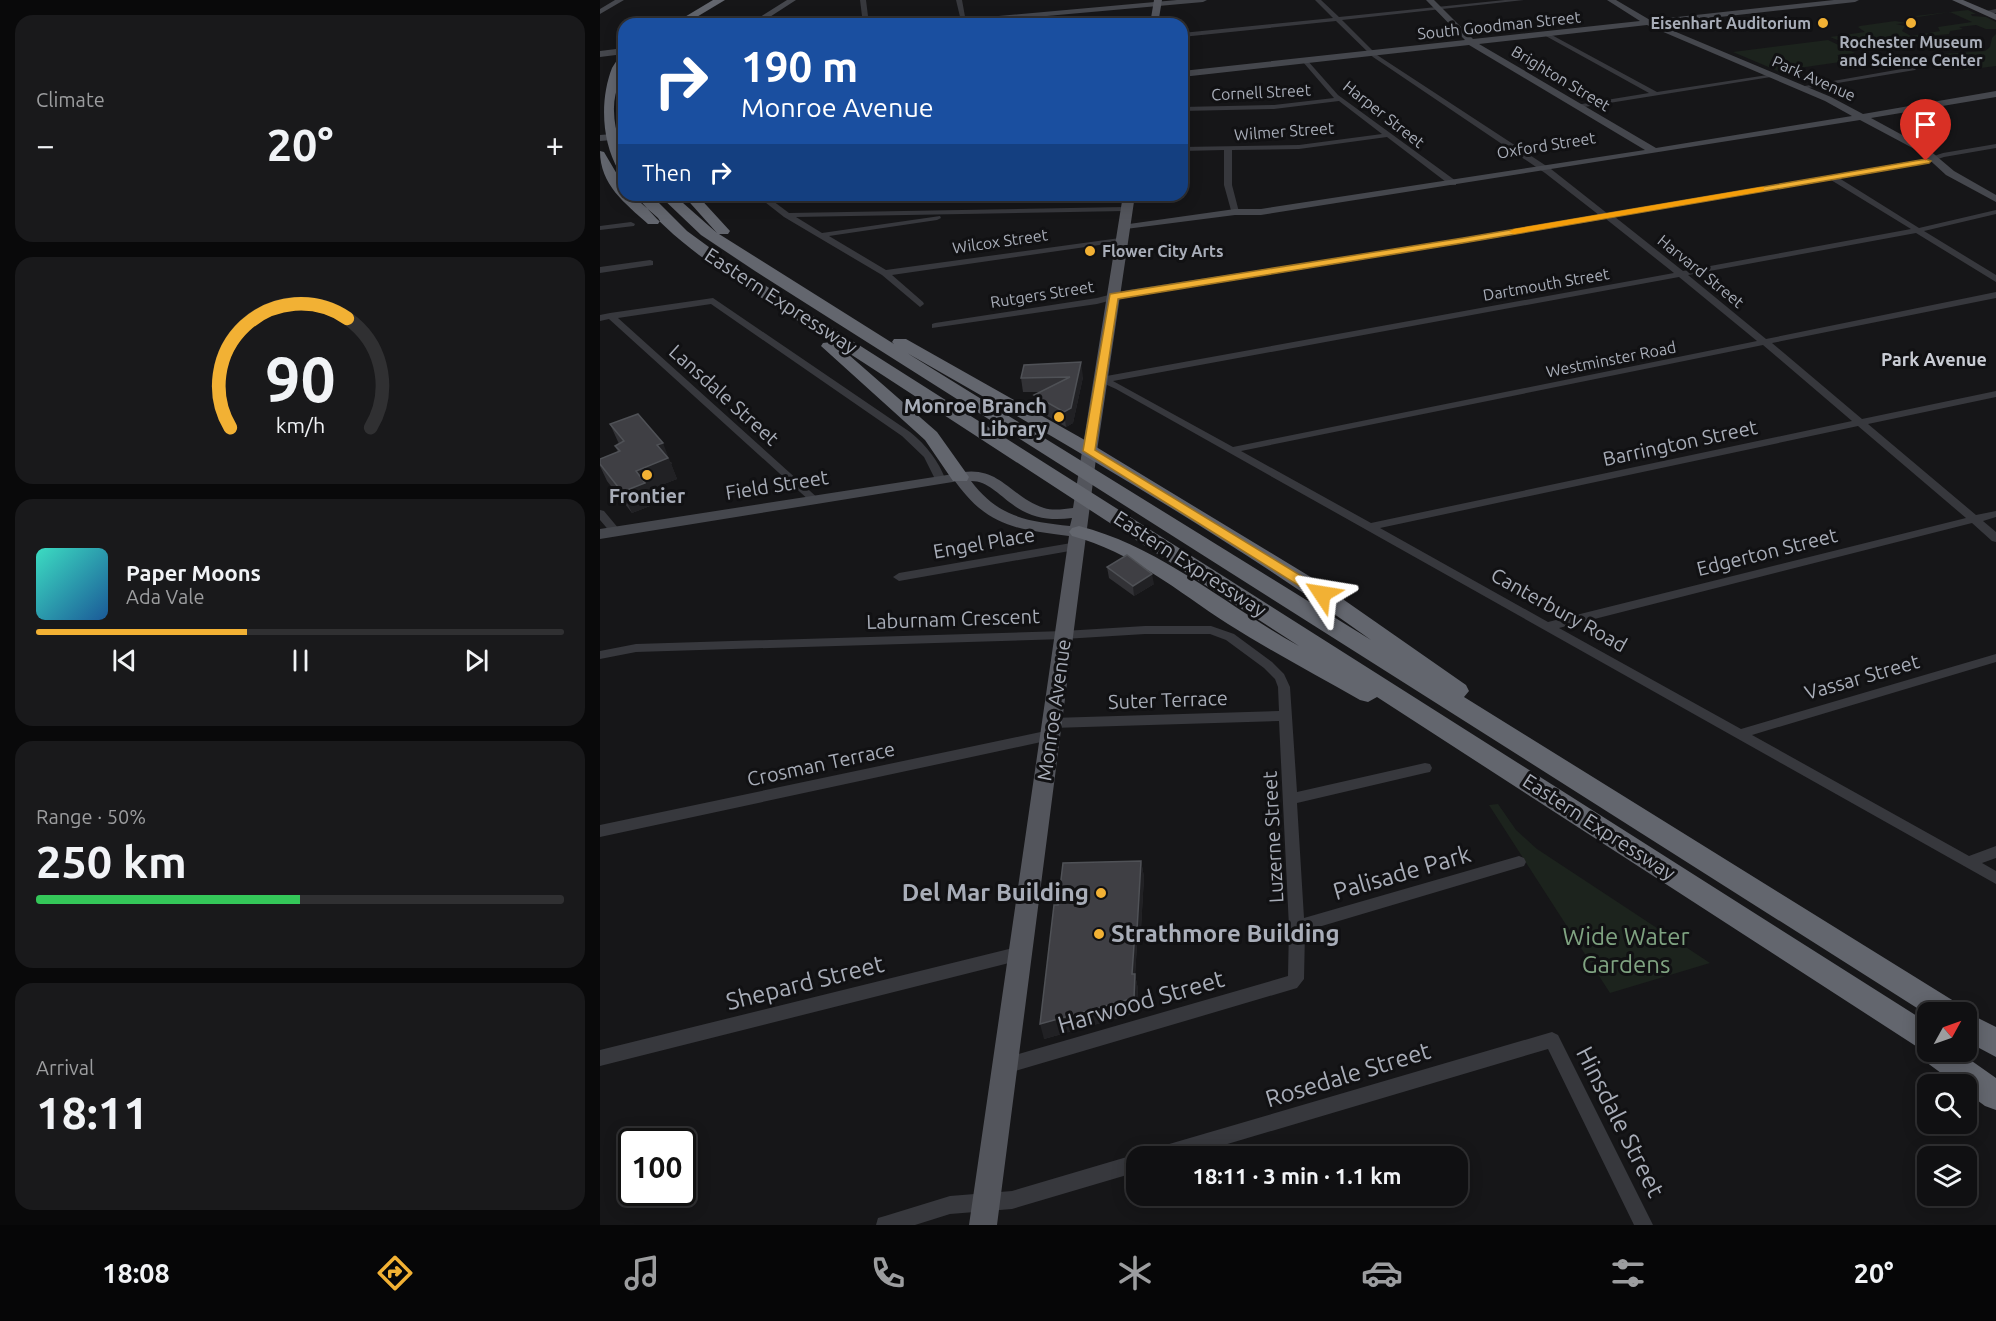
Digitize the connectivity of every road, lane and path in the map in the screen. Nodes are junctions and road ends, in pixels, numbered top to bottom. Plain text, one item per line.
1 (620, 0) edge
2 (703, 0) edge
3 (720, 0) edge
4 (792, 0) edge
5 (863, 0) edge
6 (959, 0) edge
7 (1203, 0) edge
8 (1318, 0) edge
9 (1430, 0) edge
10 (1521, 0) edge
11 (1611, 0) edge
12 (1855, 0) edge
13 (1956, 0) edge
14 (1158, 2) edge
15 (1438, 9) junction
16 (1996, 10) edge
17 (600, 12) edge
18 (1985, 12) junction
19 (1996, 16) edge
20 (671, 18) edge
21 (688, 18) edge
22 (763, 18) edge
23 (865, 18) edge
24 (963, 18) edge
25 (995, 18) edge
26 (1156, 18) edge
27 (1337, 19) junction
28 (1648, 23) junction
29 (1188, 34) edge
30 (1546, 34) junction
31 (1472, 43) junction
32 (618, 51) edge
33 (600, 54) edge
34 (1373, 54) junction
35 (618, 55) edge
36 (1305, 61) junction
37 (606, 65) dead end
38 (618, 68) edge
39 (1913, 69) dead end
40 (1188, 73) edge
41 (1774, 76) junction
42 (1802, 87) junction
43 (1656, 94) junction
44 (1996, 94) edge
45 (1341, 99) junction
46 (1578, 106) junction
47 (1188, 109) edge
48 (1862, 117) junction
49 (1388, 135) junction
50 (618, 136) edge
51 (600, 138) edge
52 (1996, 146) edge
53 (1228, 148) junction
54 (1188, 149) edge
55 (1650, 149) junction
56 (618, 154) edge
57 (600, 155) edge
58 (1936, 159) junction
59 (1541, 166) junction
60 (1832, 177) junction
61 (1449, 180) junction
62 (618, 188) edge
63 (1996, 199) edge
64 (630, 201) edge
65 (649, 201) edge
66 (672, 201) edge
67 (696, 201) edge
68 (768, 201) edge
69 (1127, 201) edge
70 (1125, 209) junction
71 (971, 212) junction
72 (1235, 212) junction
73 (1996, 212) edge
74 (788, 215) junction
75 (1607, 216) junction
76 (631, 224) dead end
77 (600, 228) edge
78 (1916, 230) junction
79 (1121, 234) junction
80 (822, 235) junction
81 (718, 261) junction
82 (650, 263) dead end
83 (760, 268) junction
84 (600, 270) edge
85 (885, 273) junction
86 (1681, 275) junction
87 (1996, 279) edge
88 (786, 295) junction
89 (1996, 295) edge
90 (1113, 297) junction
91 (920, 304) dead end
92 (605, 317) edge
93 (935, 326) dead end
94 (1767, 343) junction
95 (1101, 380) junction
96 (1996, 394) edge
97 (1859, 424) junction
98 (1232, 450) junction
99 (1089, 455) junction
100 (960, 477) junction
101 (941, 481) junction
102 (815, 500) junction
103 (600, 513) edge
104 (1996, 514) edge
105 (1974, 520) junction
106 (1370, 527) junction
107 (1079, 530) junction
108 (607, 532) edge
109 (1996, 538) edge
110 (899, 577) dead end
111 (1548, 626) junction
112 (1064, 635) junction
113 (600, 655) edge
114 (1996, 658) edge
115 (1284, 687) joint
116 (1286, 716) junction
117 (1051, 729) junction
118 (1740, 734) junction
119 (1425, 768) dead end
120 (1545, 792) junction
121 (1291, 800) junction
122 (1643, 823) junction
123 (600, 831) edge
124 (1996, 852) edge
125 (1519, 862) dead end
126 (1968, 862) junction
127 (1996, 878) edge
128 (1297, 927) junction
129 (1021, 953) junction
130 (1291, 983) joint
131 (1854, 992) junction
132 (1931, 1002) edge
133 (1917, 1032) edge
134 (1977, 1032) edge
135 (1917, 1038) edge
136 (1552, 1040) joint
137 (1996, 1043) edge
138 (600, 1058) edge
139 (1950, 1062) edge
140 (1963, 1062) edge
141 (1005, 1066) junction
142 (1996, 1083) edge
143 (1996, 1096) edge
144 (1193, 1146) edge
145 (1126, 1166) edge
146 (986, 1200) junction
147 (885, 1225) edge
148 (983, 1225) edge
149 (1644, 1225) edge

1 - 17 street
2 - 20 highway
3 - 21 highway
4 - 22 street
5 - 23 street
6 - 24 street
7 - 14 street
8 - 27 street, Harvard Street
9 - 15 street, Brighton Street
10 - 15 street
11 - 28 street, Park Avenue
12 - 28 street, South Goodman Street
13 - 18 main road
14 - 25 street
14 - 26 main road
15 - 27 street
15 - 31 street, Brighton Street
16 - 18 street
18 - 19 main road
27 - 29 street
27 - 34 street, Harvard Street
28 - 30 street, South Goodman Street
28 - 41 street, Park Avenue
30 - 31 street, South Goodman Street
30 - 43 street
31 - 34 street, South Goodman Street
31 - 46 street, Brighton Street
32 - 33 street
34 - 36 street, South Goodman Street
34 - 59 street, Harvard Street
35 - 37 highway
36 - 40 street, South Goodman Street
36 - 45 street, Harper Street
38 - 56 highway
39 - 42 street
41 - 42 street, Park Avenue
41 - 43 street
42 - 48 street, Park Avenue
43 - 46 street
44 - 48 street, Oxford Street
45 - 47 street, Cornell Street
45 - 49 street, Harper Street
46 - 55 street, Brighton Street
48 - 55 street, Oxford Street
48 - 58 street, Park Avenue
49 - 53 street, Wilmer Street
49 - 61 street, Harper Street
50 - 51 street
52 - 58 street, Rutgers Street
53 - 54 street, Wilmer Street
53 - 72 street
55 - 59 street, Oxford Street
57 - 62 highway
58 - 60 street, Rutgers Street
58 - 63 street, Park Avenue
59 - 61 street, Oxford Street
59 - 75 street, Harvard Street
60 - 75 street, Rutgers Street
60 - 78 street
61 - 72 street, Oxford Street
64 - 81 highway
65 - 81 highway, Eastern Expressway
66 - 83 highway, Eastern Expressway
67 - 83 highway
68 - 74 street
69 - 70 main road, Monroe Avenue
70 - 71 street
70 - 79 main road, Monroe Avenue
71 - 74 street
71 - 80 street
72 - 79 street, Oxford Street
73 - 78 street, Dartmouth Street
74 - 80 street
75 - 86 street, Harvard Street
75 - 90 street, Rutgers Street
76 - 77 street
78 - 86 street, Dartmouth Street
78 - 87 street
79 - 85 street, Wilcox Street
79 - 90 main road, Monroe Avenue
80 - 85 street
81 - 88 highway, Eastern Expressway
82 - 84 street
83 - 88 highway, Eastern Expressway
85 - 91 street
86 - 94 street, Harvard Street
86 - 95 street, Dartmouth Street
88 - 99 highway
88 - 100 highway
88 - 120 highway, Eastern Expressway
88 - 122 highway, Eastern Expressway
89 - 94 street, Westminster Road
90 - 93 street, Rutgers Street
90 - 95 main road, Monroe Avenue
92 - 101 street
92 - 102 street, Lansdale Street
94 - 97 street, Harvard Street
94 - 98 street, Westminster Road
95 - 98 street, Canterbury Road
95 - 99 main road, Monroe Avenue
96 - 97 street, Barrington Street
97 - 105 street, Harvard Street
97 - 106 street, Barrington Street
98 - 106 street, Canterbury Road
99 - 107 main road, Monroe Avenue
99 - 122 highway
100 - 101 street, Field Street
100 - 107 main road
100 - 107 main road
101 - 102 street, Field Street
102 - 108 street, Field Street
103 - 108 street
104 - 105 street, Edgerton Street
105 - 109 street, Harvard Street
105 - 111 street, Edgerton Street
106 - 111 street, Canterbury Road
107 - 110 street, Engel Place
107 - 112 main road, Monroe Avenue
107 - 120 highway
111 - 118 street, Canterbury Road
112 - 113 street, Laburnam Crescent
112 - 115 street, Laburnam Crescent
112 - 117 main road, Monroe Avenue
114 - 118 street, Vassar Street
115 - 116 street, Luzerne Street
116 - 117 street, Suter Terrace
116 - 121 street, Luzerne Street
117 - 123 street, Crosman Terrace
117 - 129 main road, Monroe Avenue
118 - 126 street, Canterbury Road
119 - 121 street
120 - 131 highway, Eastern Expressway
121 - 128 street, Luzerne Street
122 - 132 highway, Eastern Expressway
124 - 126 street
125 - 128 street, Palisade Park
126 - 127 street, Canterbury Road
128 - 130 street, Luzerne Street
129 - 138 street, Shepard Street
129 - 141 main road, Monroe Avenue
130 - 141 street, Harwood Street
131 - 133 highway, Eastern Expressway
131 - 135 highway
134 - 137 highway
136 - 144 street, Rosedale Street
136 - 149 street, Hinsdale Street
139 - 143 highway
140 - 142 highway
141 - 146 main road, Monroe Avenue
145 - 146 street
146 - 147 street
146 - 148 main road, Monroe Avenue

